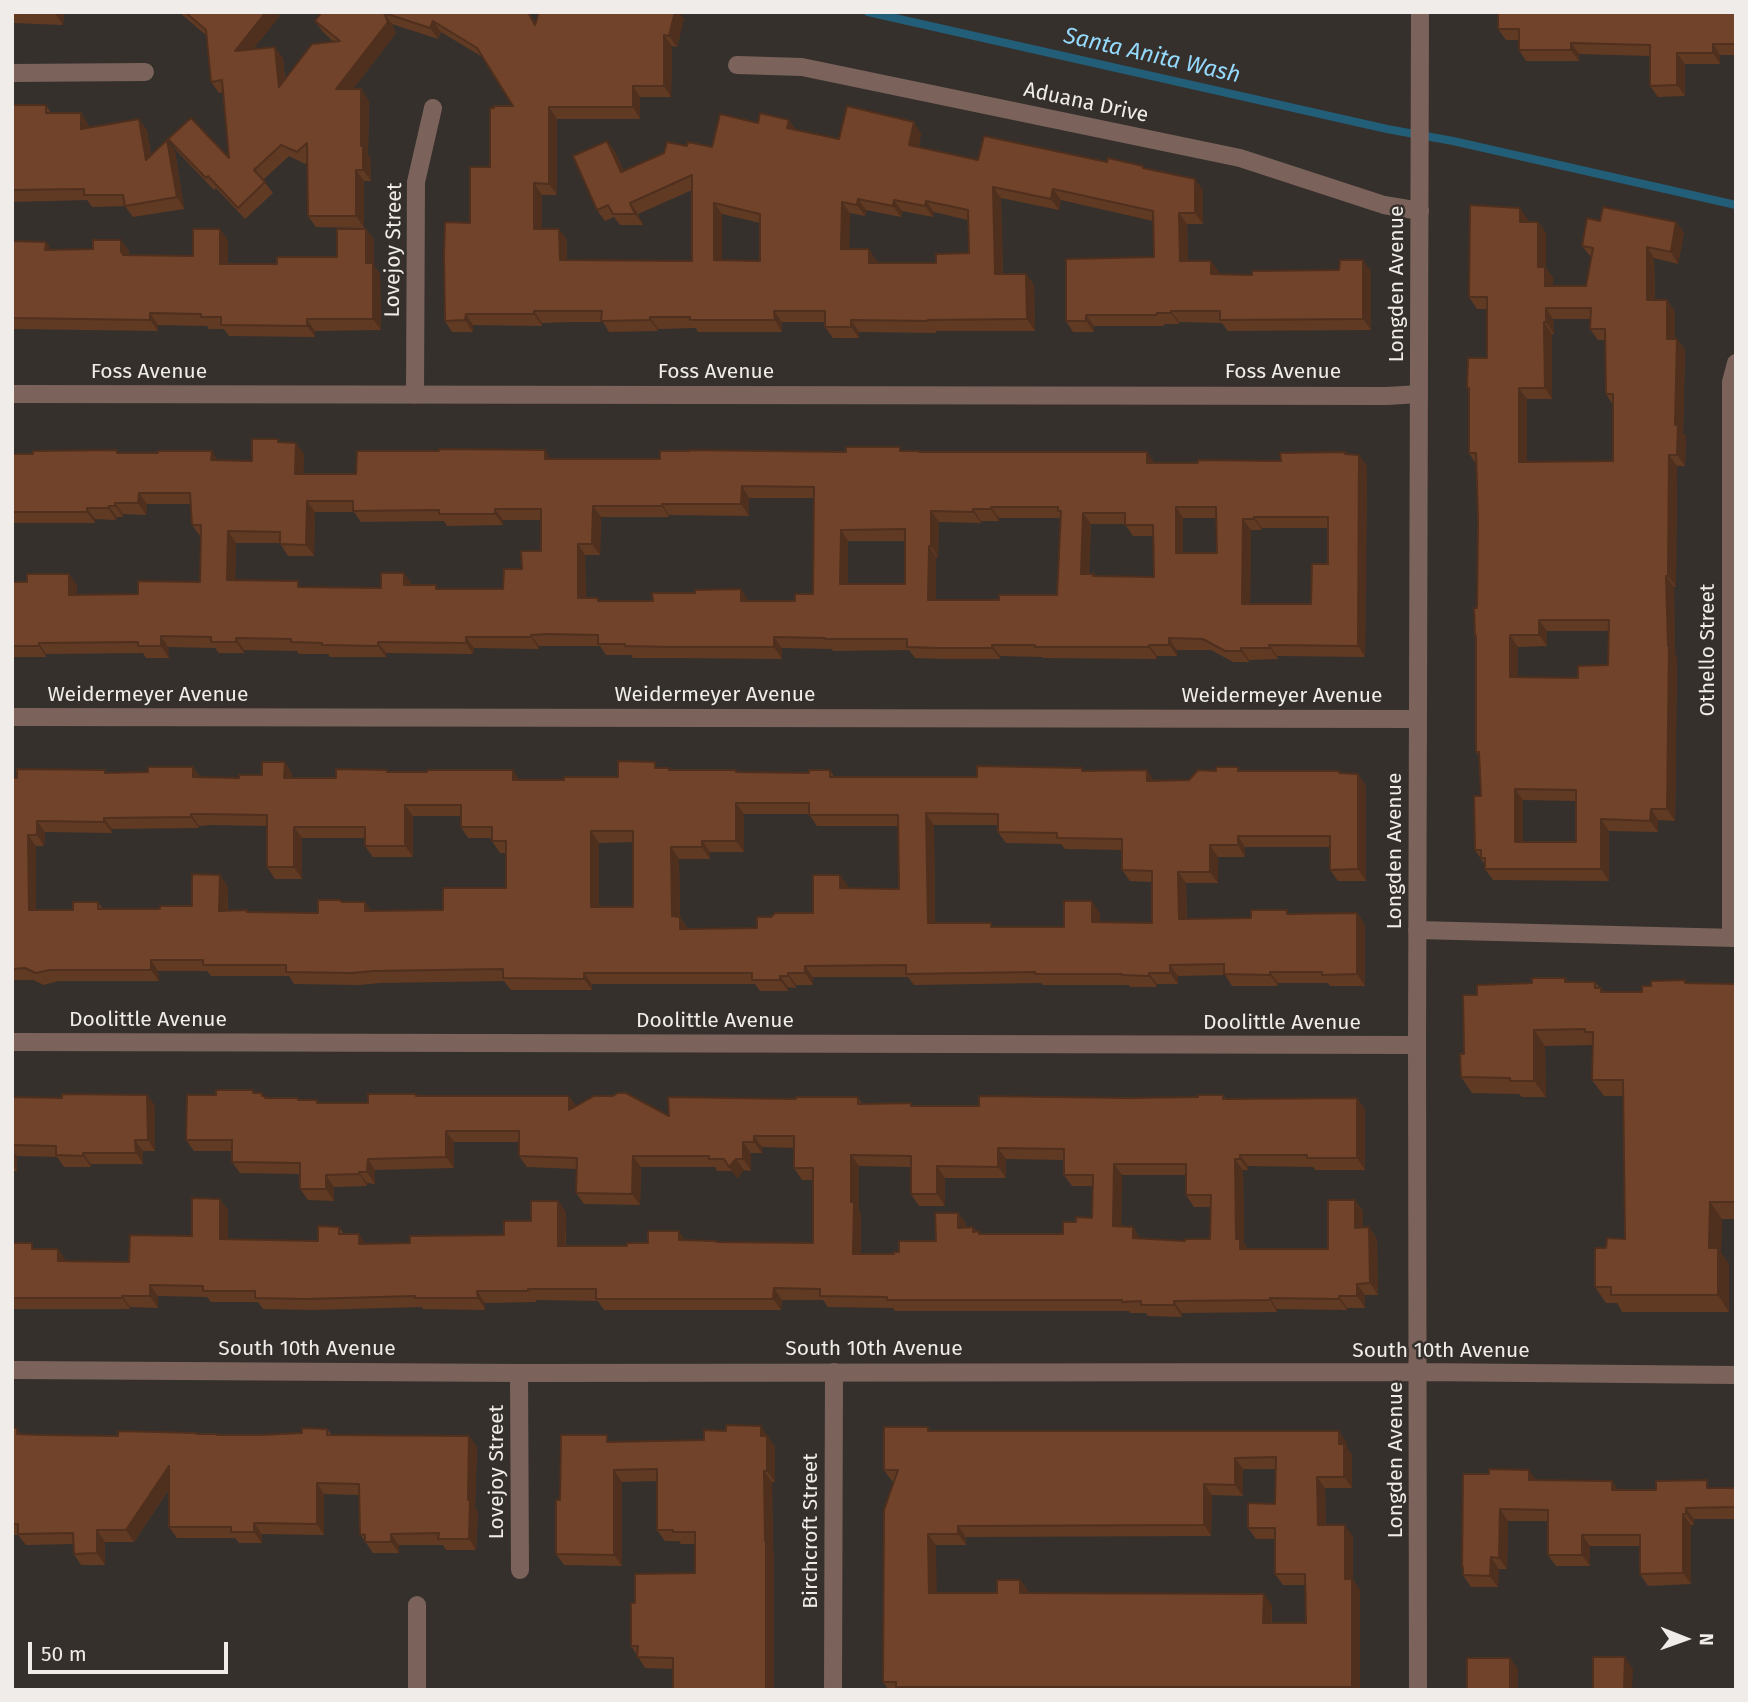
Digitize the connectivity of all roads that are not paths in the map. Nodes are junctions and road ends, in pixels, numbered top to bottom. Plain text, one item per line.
1 (1420, 12) edge
2 (737, 65) dead end
3 (145, 72) dead end
4 (12, 73) edge
5 (433, 108) dead end
6 (1420, 211) junction
7 (1736, 363) edge
8 (12, 394) edge
9 (1419, 394) junction
10 (415, 395) junction
11 (12, 717) edge
12 (1418, 719) junction
13 (1417, 929) junction
14 (1733, 938) edge
15 (12, 1042) edge
16 (1417, 1045) junction
17 (12, 1370) edge
18 (834, 1372) junction
19 (1419, 1372) junction
20 (519, 1373) junction
21 (1736, 1375) edge
22 (520, 1570) dead end
23 (416, 1605) dead end
24 (417, 1690) edge
25 (833, 1690) edge
26 (1418, 1690) edge

1 - 6 street, Longden Avenue
2 - 6 street, Aduana Drive
3 - 4 street
5 - 10 street, Lovejoy Street
6 - 9 street, Longden Avenue
7 - 14 street, Othello Street
8 - 10 street, Foss Avenue
9 - 10 street, Foss Avenue
9 - 12 street, Longden Avenue
11 - 12 street, Weidermeyer Avenue
12 - 13 street, Longden Avenue
13 - 14 street
13 - 16 street, Longden Avenue
15 - 16 street, Doolittle Avenue
16 - 19 street, Longden Avenue
17 - 20 street, South 10th Avenue
18 - 19 street, South 10th Avenue
18 - 20 street, South 10th Avenue
18 - 25 street, Birchcroft Street
19 - 21 street, South 10th Avenue
19 - 26 street, Longden Avenue
20 - 22 street, Lovejoy Street
23 - 24 street

